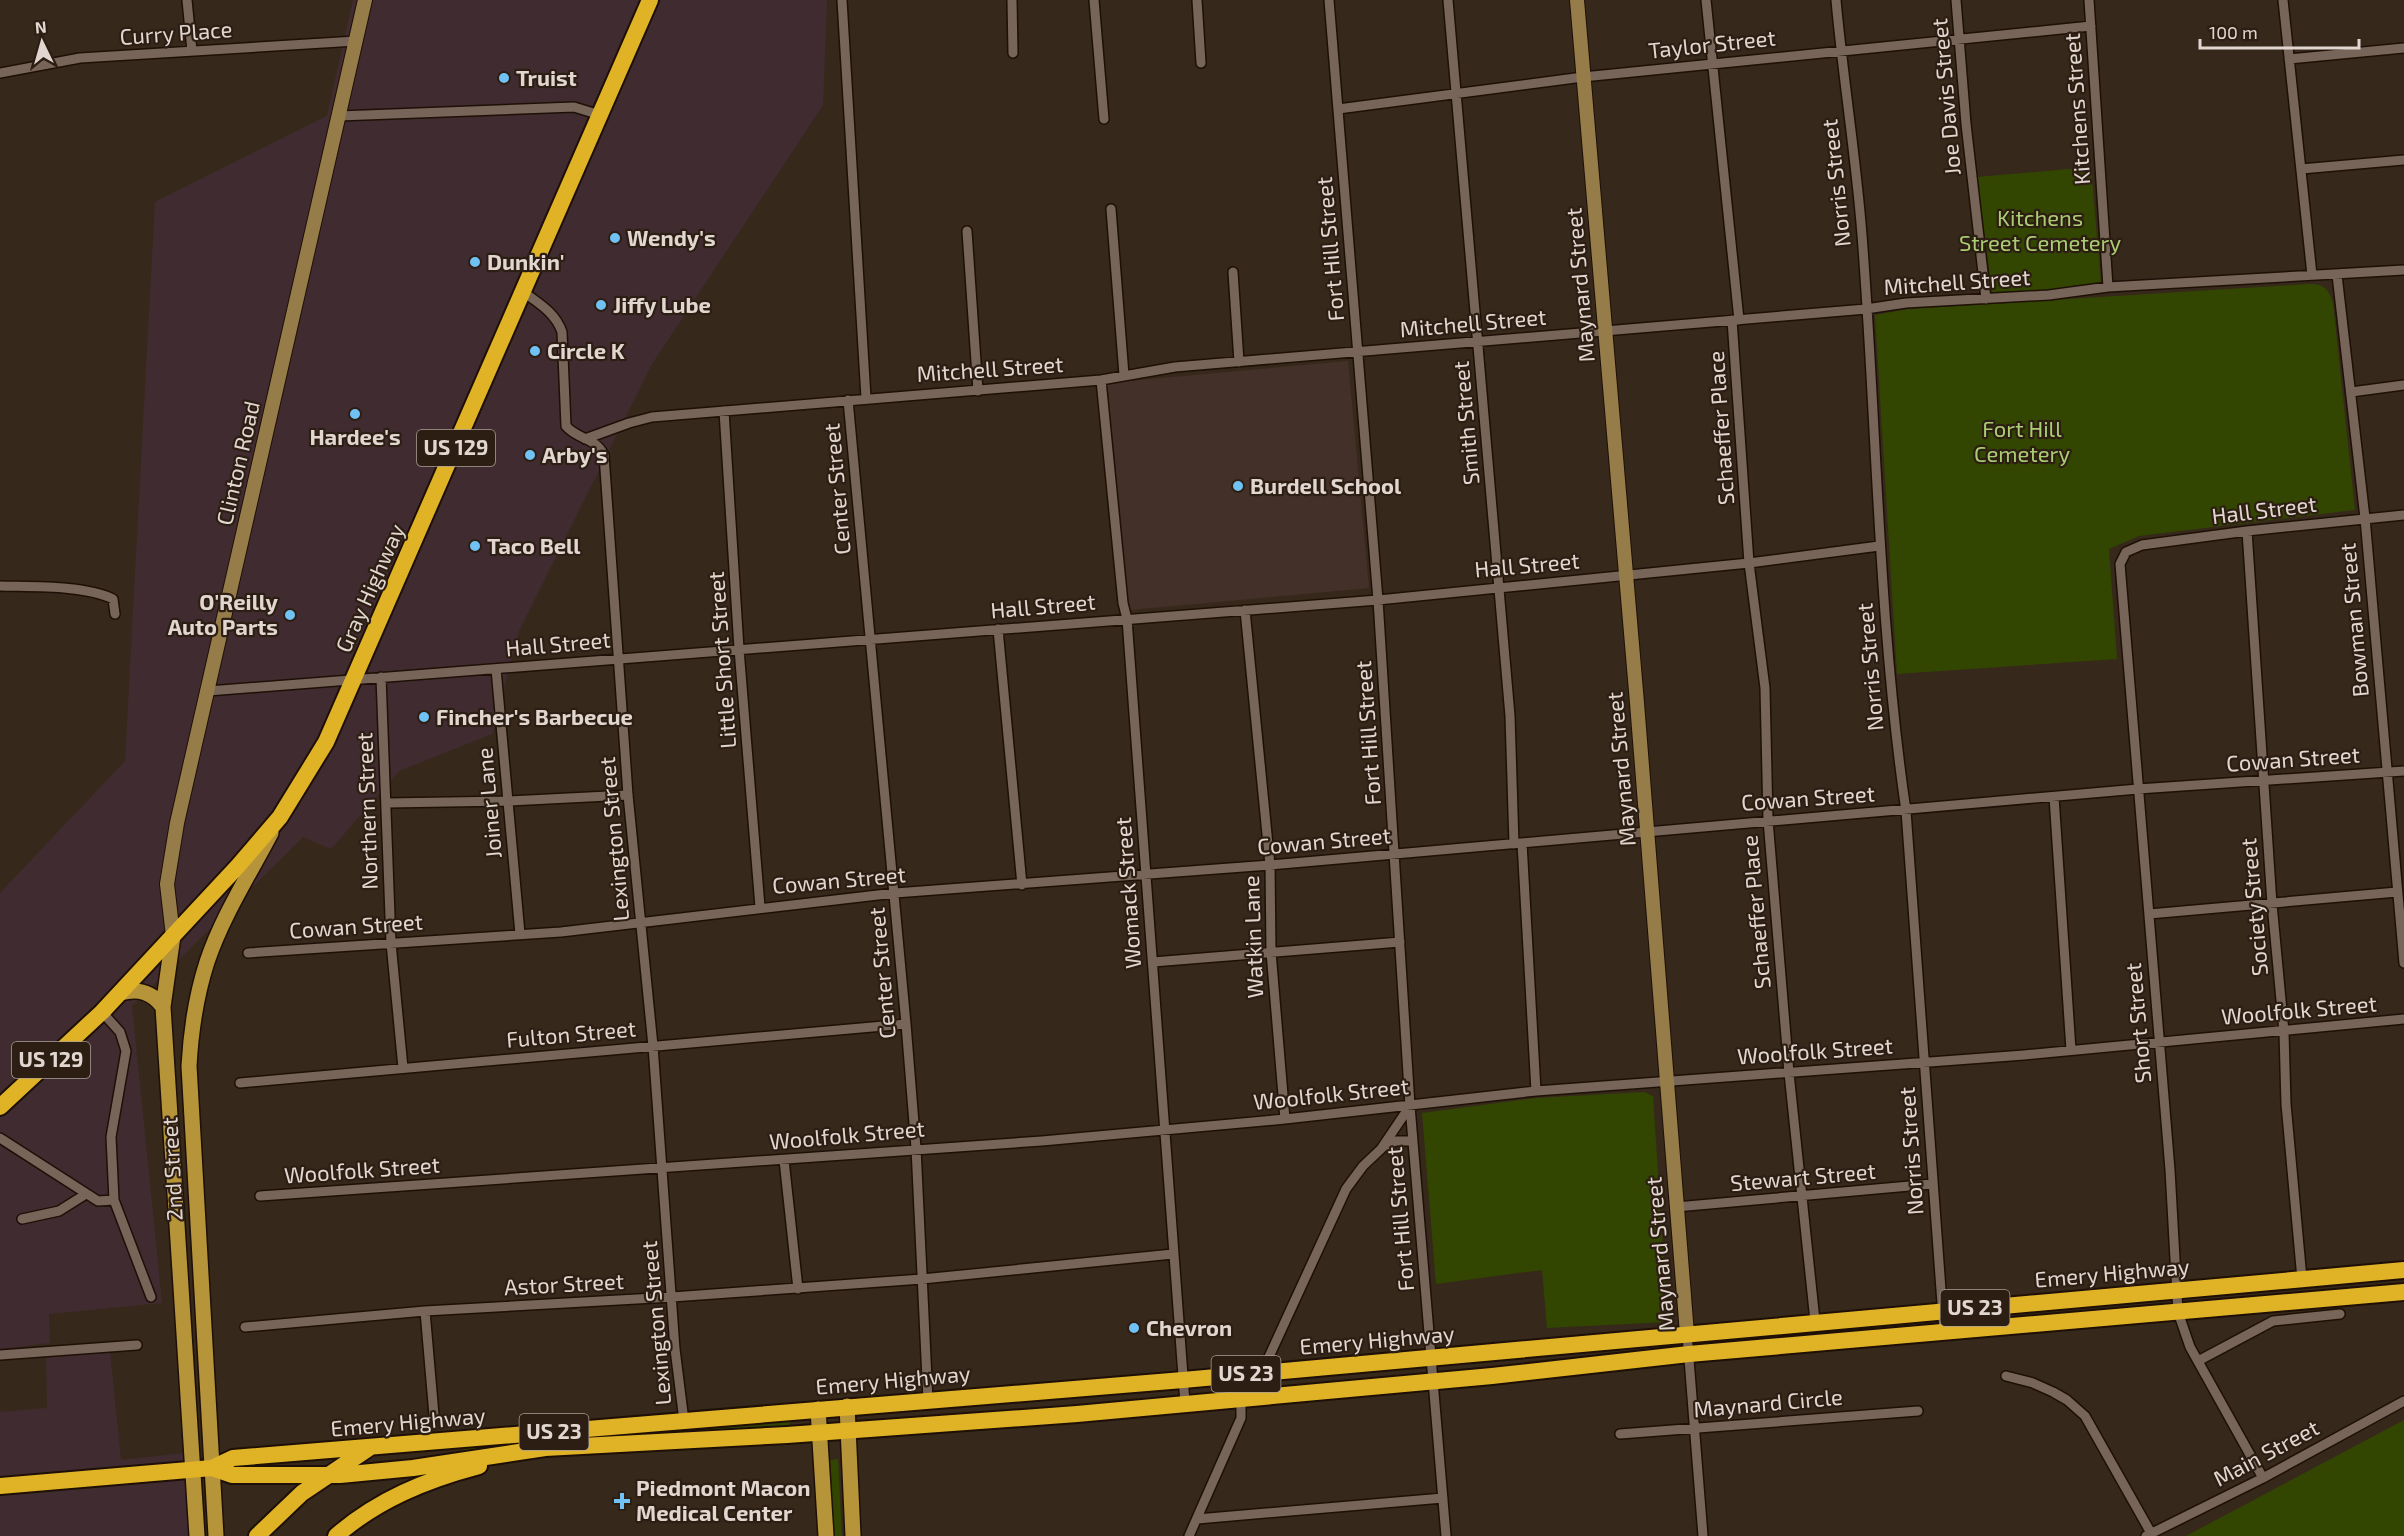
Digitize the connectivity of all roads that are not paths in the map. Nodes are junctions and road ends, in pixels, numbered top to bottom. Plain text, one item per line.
1 (188, 0) edge
2 (365, 0) edge
3 (650, 0) edge
4 (842, 0) edge
5 (1012, 0) edge
6 (1095, 0) edge
7 (1197, 0) edge
8 (1329, 0) edge
9 (1448, 0) edge
10 (1577, 0) edge
11 (1706, 0) edge
12 (1836, 0) edge
13 (1956, 0) edge
14 (2089, 0) edge
15 (2283, 0) edge
16 (2091, 26) junction
17 (1961, 39) junction
18 (356, 41) junction
19 (2404, 48) edge
20 (192, 51) junction
21 (1841, 51) junction
22 (1013, 53) dead end
23 (2289, 58) junction
24 (1201, 63) dead end
25 (1712, 64) junction
26 (0, 73) edge
27 (1582, 77) junction
28 (1458, 93) junction
29 (1338, 109) junction
30 (600, 115) junction
31 (339, 116) junction
32 (1104, 119) dead end
33 (2404, 160) edge
34 (2301, 169) junction
35 (1111, 209) dead end
36 (966, 231) dead end
37 (2404, 270) edge
38 (1233, 272) dead end
39 (2312, 275) junction
40 (2337, 275) junction
41 (2108, 287) junction
42 (522, 291) junction
43 (1986, 299) junction
44 (1866, 309) junction
45 (1736, 320) junction
46 (1605, 331) junction
47 (1479, 342) junction
48 (1357, 352) junction
49 (1239, 362) junction
50 (1124, 375) junction
51 (1101, 380) junction
52 (2404, 385) edge
53 (978, 391) junction
54 (2351, 392) junction
55 (866, 398) junction
56 (848, 400) junction
57 (724, 411) junction
58 (585, 439) junction
59 (2404, 515) edge
60 (2366, 518) junction
61 (2247, 531) junction
62 (1879, 546) junction
63 (2130, 549) joint
64 (1749, 562) junction
65 (1627, 575) junction
66 (0, 586) edge
67 (1499, 587) junction
68 (1378, 600) junction
69 (1245, 610) junction
70 (115, 614) dead end
71 (1127, 619) junction
72 (998, 629) junction
73 (871, 639) junction
74 (739, 650) junction
75 (618, 659) junction
76 (496, 669) junction
77 (381, 677) junction
78 (354, 679) junction
79 (208, 691) junction
80 (2404, 771) edge
81 (2386, 772) junction
82 (2264, 780) junction
83 (2138, 789) junction
84 (628, 795) junction
85 (2054, 797) junction
86 (510, 801) junction
87 (387, 803) junction
88 (1906, 811) junction
89 (280, 818) junction
90 (1768, 820) junction
91 (1647, 831) junction
92 (1518, 843) junction
93 (1395, 854) junction
94 (1270, 865) junction
95 (1146, 875) junction
96 (1022, 885) junction
97 (2397, 892) junction
98 (895, 894) junction
99 (2272, 904) junction
100 (760, 907) junction
101 (2149, 914) junction
102 (641, 922) junction
103 (520, 934) junction
104 (173, 936) junction
105 (1400, 942) junction
106 (391, 943) junction
107 (1271, 952) junction
108 (248, 953) dead end
109 (1153, 962) junction
110 (2404, 963) edge
111 (120, 993) junction
112 (164, 1007) junction
113 (102, 1012) junction
114 (2404, 1019) edge
115 (906, 1023) junction
116 (2284, 1032) junction
117 (2159, 1041) junction
118 (653, 1046) junction
119 (2071, 1050) junction
120 (1924, 1063) junction
121 (403, 1068) junction
122 (1789, 1073) junction
123 (1668, 1082) junction
124 (240, 1083) dead end
125 (1536, 1091) junction
126 (1410, 1106) junction
127 (0, 1107) edge
128 (1285, 1119) junction
129 (1164, 1130) junction
130 (0, 1138) edge
131 (1413, 1141) junction
132 (916, 1148) junction
133 (1381, 1149) junction
134 (784, 1160) junction
135 (663, 1169) junction
136 (1932, 1184) junction
137 (86, 1194) junction
138 (260, 1196) dead end
139 (1800, 1197) junction
140 (114, 1200) junction
141 (1676, 1207) junction
142 (22, 1220) dead end
143 (1173, 1254) junction
144 (2404, 1270) edge
145 (922, 1279) junction
146 (2302, 1279) junction
147 (798, 1289) junction
148 (2176, 1290) junction
149 (2404, 1292) edge
150 (151, 1297) dead end
151 (672, 1297) junction
152 (1942, 1310) junction
153 (425, 1311) junction
154 (2178, 1312) junction
155 (2340, 1314) dead end
156 (1815, 1321) junction
157 (245, 1327) dead end
158 (1944, 1331) junction
159 (1687, 1334) junction
160 (137, 1345) dead end
161 (1689, 1354) junction
162 (0, 1355) edge
163 (1432, 1358) junction
164 (2198, 1361) junction
165 (1262, 1372) junction
166 (2006, 1376) dead end
167 (1183, 1380) junction
168 (1434, 1381) junction
169 (1241, 1398) junction
170 (928, 1400) junction
171 (2404, 1401) edge
172 (1185, 1403) junction
173 (847, 1406) junction
174 (818, 1409) junction
175 (1918, 1410) dead end
176 (434, 1415) dead end
177 (684, 1421) junction
178 (1695, 1429) junction
179 (849, 1431) junction
180 (821, 1433) junction
181 (1620, 1434) dead end
182 (371, 1447) junction
183 (545, 1449) junction
184 (212, 1468) junction
185 (193, 1469) junction
186 (331, 1475) junction
187 (2263, 1478) junction
188 (0, 1486) edge
189 (1443, 1498) junction
190 (1197, 1519) junction
191 (2148, 1534) edge
192 (197, 1536) edge
193 (216, 1536) edge
194 (257, 1536) edge
195 (336, 1536) edge
196 (826, 1536) edge
197 (853, 1536) edge
198 (1188, 1536) edge
199 (1446, 1536) edge
200 (1702, 1536) edge

1 - 20 street
2 - 18 street, Clinton Road
3 - 30 highway, Gray Highway / US 129
4 - 55 street, Center Street
5 - 22 street
6 - 32 street
7 - 24 street
8 - 29 street, Fort Hill Street
9 - 28 street, Smith Street
10 - 27 street, Maynard Street
11 - 25 street, Schaeffer Place
12 - 21 street, Norris Street
13 - 17 street, Joe Davis Street
14 - 16 street, Kitchens Street
15 - 23 street
16 - 17 street, Taylor Street
16 - 41 street, Kitchens Street
17 - 21 street, Taylor Street
17 - 43 street, Joe Davis Street
18 - 20 street, Curry Place
18 - 31 street, Clinton Road
19 - 23 street
20 - 26 street, Curry Place
21 - 25 street, Taylor Street
21 - 44 street, Norris Street
23 - 34 street
25 - 27 street, Taylor Street
25 - 45 street, Schaeffer Place
27 - 28 street, Taylor Street
27 - 46 street, Maynard Street
28 - 29 street, Taylor Street
28 - 47 street, Smith Street
29 - 48 street, Fort Hill Street
30 - 31 street
30 - 42 highway, Gray Highway / US 129
31 - 79 street, Clinton Road
33 - 34 street
34 - 39 street
35 - 50 street
36 - 53 street
37 - 40 street, Mitchell Street
38 - 49 street
39 - 40 street, Mitchell Street
39 - 41 street, Mitchell Street
40 - 54 street, Bowman Street
41 - 43 street, Mitchell Street
42 - 58 street, Lexington Street
42 - 78 highway, Gray Highway / US 129
43 - 44 street, Mitchell Street
44 - 45 street, Mitchell Street
44 - 62 street, Norris Street
45 - 46 street, Mitchell Street
45 - 64 street, Schaeffer Place
46 - 47 street, Mitchell Street
46 - 65 street, Maynard Street
47 - 48 street, Mitchell Street
47 - 67 street, Smith Street
48 - 49 street, Mitchell Street
48 - 68 street, Fort Hill Street
49 - 50 street, Mitchell Street
50 - 51 street, Mitchell Street
51 - 53 street, Mitchell Street
51 - 71 street, Womack Street
52 - 54 street
53 - 55 street, Mitchell Street
54 - 60 street, Bowman Street
55 - 56 street, Mitchell Street
56 - 57 street, Mitchell Street
56 - 73 street, Center Street
57 - 58 street, Mitchell Street
57 - 74 street, Little Short Street
58 - 75 street, Lexington Street
59 - 60 street, Hall Street
60 - 61 street, Hall Street
60 - 81 street, Bowman Street
61 - 63 street, Hall Street
61 - 82 street, Society Street
62 - 64 street, Hall Street
62 - 88 street, Norris Street
63 - 83 street, Short Street
64 - 65 street, Hall Street
64 - 90 street, Schaeffer Place
65 - 67 street, Hall Street
65 - 91 street, Maynard Street
66 - 70 street
67 - 68 street, Hall Street
67 - 92 street, Smith Street
68 - 69 street, Hall Street
68 - 93 street, Fort Hill Street
69 - 71 street, Hall Street
69 - 94 street, Watkin Lane
71 - 72 street, Hall Street
71 - 95 street, Womack Street
72 - 73 street, Hall Street
72 - 96 street
73 - 74 street, Hall Street
73 - 98 street, Center Street
74 - 75 street, Hall Street
74 - 100 street, Little Short Street
75 - 76 street, Hall Street
75 - 84 street, Lexington Street
76 - 77 street, Hall Street
76 - 86 street, Joiner Lane
77 - 78 street, Hall Street
77 - 87 street, Northern Street
78 - 79 street, Hall Street
78 - 89 highway, Gray Highway / US 129
79 - 104 street, Clinton Road
80 - 81 street, Cowan Street
81 - 82 street, Cowan Street
81 - 97 street, Bowman Street
82 - 83 street, Cowan Street
82 - 99 street, Society Street
83 - 85 street, Cowan Street
83 - 101 street, Short Street
84 - 86 street
84 - 102 street, Lexington Street
85 - 88 street, Cowan Street
85 - 119 street
86 - 87 street
86 - 103 street, Joiner Lane
87 - 106 street, Northern Street
88 - 90 street, Cowan Street
88 - 120 street, Norris Street
89 - 104 highway, Gray Highway / US 129
89 - 184 main road, 2nd Street
90 - 91 street, Cowan Street
90 - 122 street, Schaeffer Place
91 - 92 street, Cowan Street
91 - 123 street, Maynard Street
92 - 93 street, Cowan Street
92 - 125 street, Smith Street
93 - 94 street, Cowan Street
93 - 105 street, Fort Hill Street
94 - 95 street, Cowan Street
94 - 107 street, Watkin Lane
95 - 96 street, Cowan Street
95 - 109 street, Womack Street
96 - 98 street, Cowan Street
97 - 99 street
97 - 110 street, Bowman Street
98 - 100 street, Cowan Street
98 - 115 street, Center Street
99 - 101 street
99 - 116 street, Society Street
100 - 102 street, Cowan Street
101 - 117 street, Short Street
102 - 103 street, Cowan Street
102 - 118 street, Lexington Street
103 - 106 street, Cowan Street
104 - 111 highway, Gray Highway / US 129
104 - 112 main road, 2nd Street
105 - 107 street
105 - 126 street, Fort Hill Street
106 - 108 street, Cowan Street
106 - 121 street, Northern Street
107 - 109 street
107 - 128 street, Watkin Lane
109 - 129 street, Womack Street
111 - 112 main road
111 - 113 highway, Gray Highway / US 129
112 - 185 main road, 2nd Street
113 - 127 highway, Gray Highway / US 129
113 - 140 street
114 - 116 street, Woolfolk Street
115 - 118 street, Fulton Street
115 - 132 street, Center Street
116 - 117 street, Woolfolk Street
116 - 146 street, Society Street
117 - 119 street, Woolfolk Street
117 - 148 street, Short Street
118 - 121 street, Fulton Street
118 - 135 street, Lexington Street
119 - 120 street, Woolfolk Street
120 - 122 street, Woolfolk Street
120 - 136 street, Norris Street
121 - 124 street, Fulton Street
122 - 123 street, Woolfolk Street
122 - 139 street, Schaeffer Place
123 - 125 street, Woolfolk Street
123 - 141 street, Maynard Street
125 - 126 street, Woolfolk Street
126 - 128 street, Woolfolk Street
126 - 131 street, Fort Hill Street
126 - 133 street
128 - 129 street, Woolfolk Street
129 - 132 street, Woolfolk Street
129 - 143 street, Womack Street
130 - 137 street
131 - 133 street
131 - 163 street, Fort Hill Street
132 - 134 street, Woolfolk Street
132 - 145 street, Center Street
133 - 165 street
134 - 135 street, Woolfolk Street
134 - 147 street
135 - 138 street, Woolfolk Street
135 - 151 street, Lexington Street
136 - 139 street, Stewart Street
136 - 152 street, Norris Street
137 - 140 street
137 - 142 street
139 - 141 street, Stewart Street
139 - 156 street, Schaeffer Place
140 - 150 street
141 - 159 street, Maynard Street
143 - 145 street, Astor Street
143 - 167 street, Womack Street
144 - 146 highway, Emery Highway / US 23
145 - 147 street, Astor Street
145 - 170 street, Center Street
146 - 148 highway, Emery Highway / US 23
147 - 151 street, Astor Street
148 - 152 highway, Emery Highway / US 23
148 - 154 street, Short Street
149 - 154 highway, Emery Highway / US 23
151 - 153 street, Astor Street
151 - 177 street, Lexington Street
152 - 156 highway, Emery Highway / US 23
152 - 158 street, Norris Street
153 - 157 street, Astor Street
153 - 176 street
154 - 158 highway, Emery Highway / US 23
154 - 164 street, Short Street
155 - 164 street
156 - 159 highway, Emery Highway / US 23
158 - 161 highway, Emery Highway / US 23
159 - 161 street, Maynard Street
159 - 163 highway, Emery Highway / US 23
160 - 162 street
161 - 168 highway, Emery Highway / US 23
161 - 178 street, Maynard Street
163 - 165 highway, Emery Highway / US 23
163 - 168 street, Fort Hill Street
164 - 187 street, Short Street
165 - 167 highway, Emery Highway / US 23
166 - 191 street
167 - 170 highway, Emery Highway / US 23
167 - 172 street, Womack Street
168 - 169 highway, Emery Highway / US 23
168 - 189 street, Fort Hill Street
169 - 172 highway, Emery Highway / US 23
169 - 190 street
170 - 173 highway, Emery Highway / US 23
171 - 187 street, Main Street
172 - 179 highway, Emery Highway / US 23
173 - 174 highway, Emery Highway / US 23
173 - 179 main road
174 - 177 highway, Emery Highway / US 23
174 - 180 main road
175 - 178 street, Maynard Circle
177 - 182 highway, Emery Highway / US 23
178 - 181 street, Maynard Circle
178 - 200 street, Maynard Street
179 - 180 highway, Emery Highway / US 23
179 - 197 main road
180 - 183 highway, Emery Highway / US 23
180 - 196 main road
182 - 184 highway, Emery Highway / US 23
182 - 186 highway
183 - 186 highway, Emery Highway / US 23
183 - 195 highway
184 - 185 highway, Emery Highway / US 23
184 - 186 highway, Emery Highway / US 23
184 - 193 main road, 2nd Street
185 - 188 highway, Emery Highway / US 23
185 - 192 main road, 2nd Street
186 - 194 highway
187 - 191 street, Main Street
189 - 190 street
189 - 199 street, Fort Hill Street
190 - 198 street

